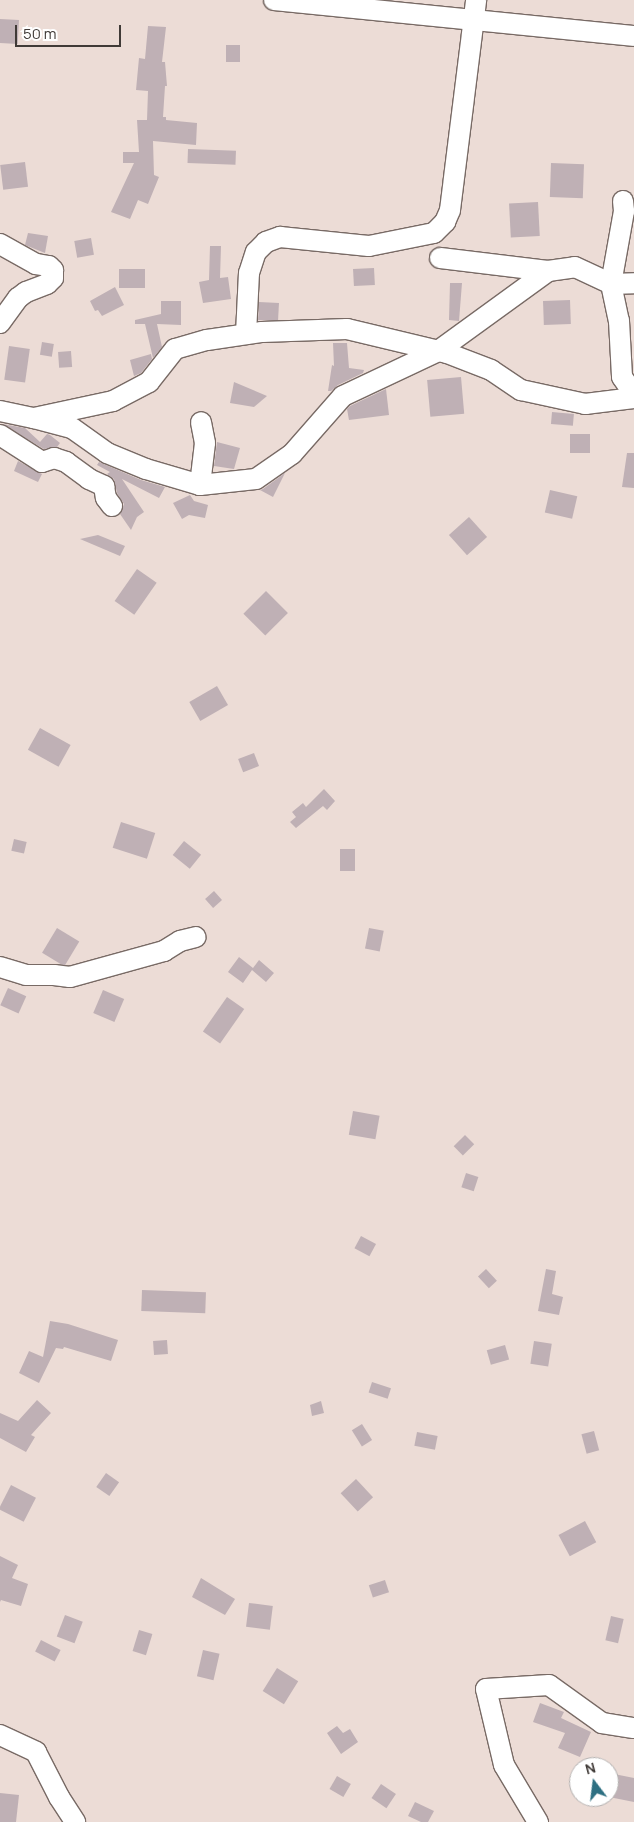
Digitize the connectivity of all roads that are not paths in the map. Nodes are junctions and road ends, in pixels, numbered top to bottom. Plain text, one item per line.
1 (274, 0) edge
2 (475, 10) edge
3 (634, 36) edge
4 (623, 201) dead end
5 (0, 244) edge
6 (440, 258) dead end
7 (548, 271) junction
8 (634, 283) edge
9 (611, 284) junction
10 (0, 323) edge
11 (246, 334) junction
12 (438, 351) junction
13 (634, 394) edge
14 (634, 398) edge
15 (0, 411) edge
16 (34, 418) junction
17 (201, 422) dead end
18 (0, 435) edge
19 (200, 485) junction
20 (112, 506) dead end
21 (196, 937) dead end
22 (0, 967) edge
23 (634, 1728) edge
24 (0, 1735) edge
25 (75, 1822) edge
26 (538, 1822) edge

1 - 2 street
2 - 3 street
2 - 11 street
4 - 9 street
5 - 10 street
6 - 7 street
7 - 9 street
7 - 12 street
8 - 9 street
9 - 13 street
11 - 12 street
11 - 16 street
12 - 14 street
12 - 19 street
15 - 16 street
16 - 19 street
17 - 19 street
18 - 20 street
21 - 22 street
23 - 26 street
24 - 25 street

